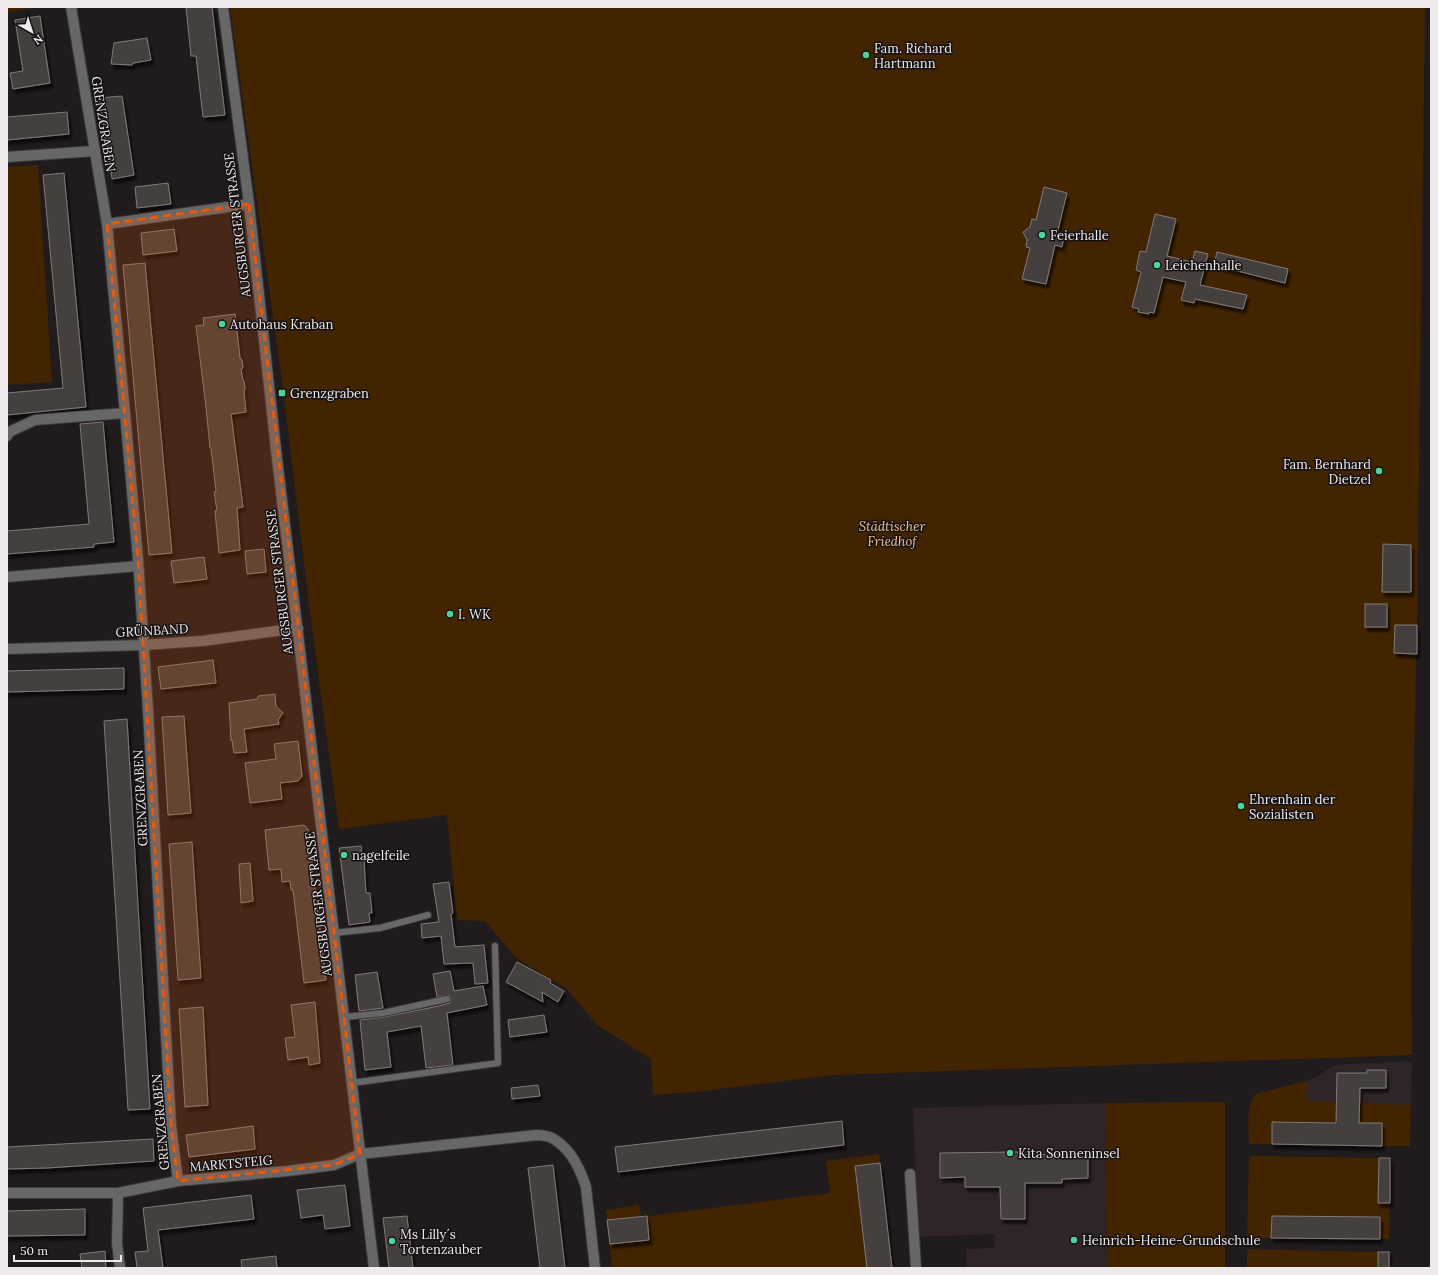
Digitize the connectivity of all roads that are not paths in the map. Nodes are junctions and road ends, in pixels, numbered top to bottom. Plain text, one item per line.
1 (71, 7) edge
2 (223, 7) edge
3 (95, 151) junction
4 (7, 157) edge
5 (249, 204) junction
6 (107, 224) junction
7 (125, 413) junction
8 (7, 436) edge
9 (138, 566) junction
10 (7, 577) edge
11 (298, 628) junction
12 (143, 645) junction
13 (7, 649) edge
14 (428, 915) dead end
15 (334, 933) junction
16 (495, 946) dead end
17 (447, 999) dead end
18 (345, 1017) junction
19 (352, 1083) junction
20 (360, 1154) junction
21 (910, 1174) dead end
22 (178, 1181) junction
23 (7, 1193) edge
24 (118, 1193) junction
25 (120, 1268) edge
26 (374, 1268) edge
27 (595, 1268) edge
28 (916, 1268) edge

1 - 3 street, GRENZGRABEN
2 - 5 street, AUGSBURGER STRASSE
3 - 4 street
3 - 6 street, GRENZGRABEN
5 - 6 street
5 - 11 street, AUGSBURGER STRASSE
6 - 7 street, GRENZGRABEN
7 - 8 street
7 - 9 street, GRENZGRABEN
9 - 10 street
9 - 12 street, GRENZGRABEN
11 - 12 street, GRÜNBAND
11 - 15 street, AUGSBURGER STRASSE
12 - 13 street, GRÜNBAND
12 - 22 street, GRENZGRABEN
14 - 15 lane
15 - 18 street, AUGSBURGER STRASSE
16 - 19 lane
17 - 18 lane
18 - 19 street, AUGSBURGER STRASSE
19 - 20 street, AUGSBURGER STRASSE
20 - 22 street, MARKTSTEIG
20 - 26 street, AUGSBURGER STRASSE
20 - 27 street
21 - 28 street
22 - 24 street, MARKTSTEIG
23 - 24 street, MARKTSTEIG
24 - 25 street

